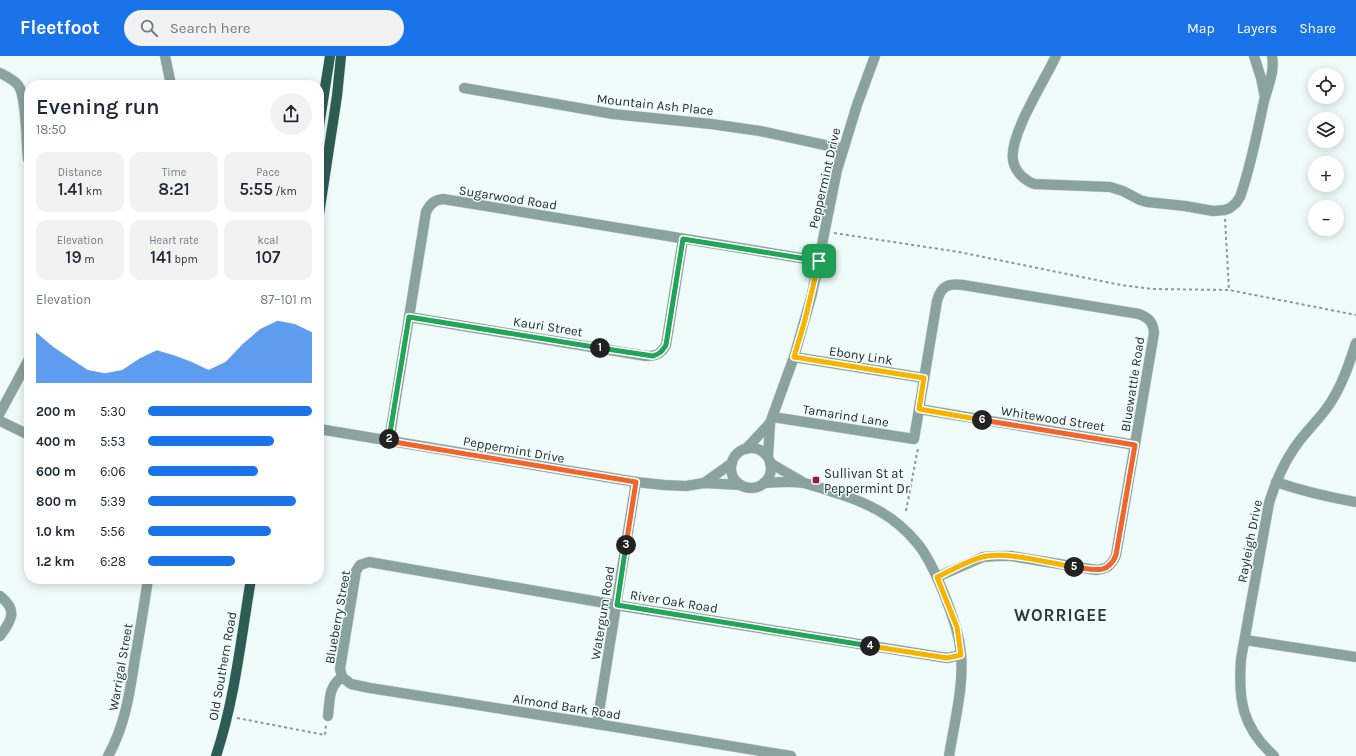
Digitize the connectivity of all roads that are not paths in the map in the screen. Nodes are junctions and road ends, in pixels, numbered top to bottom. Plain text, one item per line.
1 (166, 56) edge
2 (330, 56) edge
3 (341, 56) edge
4 (875, 56) edge
5 (1056, 56) edge
6 (1254, 56) edge
7 (1272, 56) edge
8 (0, 73) edge
9 (170, 80) edge
10 (464, 88) dead end
11 (324, 94) edge
12 (1265, 97) junction
13 (24, 113) edge
14 (843, 149) junction
15 (324, 181) edge
16 (683, 239) junction
17 (819, 261) junction
18 (409, 317) junction
19 (1355, 347) edge
20 (794, 357) junction
21 (24, 368) edge
22 (924, 378) junction
23 (919, 409) junction
24 (0, 413) edge
25 (771, 420) junction
26 (0, 421) edge
27 (324, 431) edge
28 (24, 433) edge
29 (914, 439) joint
30 (388, 441) junction
31 (1135, 445) junction
32 (746, 449) junction
33 (769, 460) junction
34 (732, 463) junction
35 (636, 482) junction
36 (1276, 482) junction
37 (764, 483) junction
38 (704, 484) junction
39 (805, 484) junction
40 (741, 485) junction
41 (1356, 502) edge
42 (360, 565) joint
43 (937, 577) junction
44 (147, 584) edge
45 (250, 584) edge
46 (0, 596) edge
47 (617, 605) junction
48 (0, 636) edge
49 (1245, 640) junction
50 (961, 655) junction
51 (1356, 657) edge
52 (342, 677) junction
53 (328, 716) road end
54 (597, 724) junction
55 (108, 756) edge
56 (216, 756) edge
57 (791, 756) edge
58 (949, 756) edge
59 (1274, 756) edge

1 - 9 street
2 - 11 main road
3 - 15 main road
4 - 14 street, Peppermint Drive
5 - 12 street
6 - 12 street
7 - 12 street
8 - 13 street
10 - 14 street, Mountain Ash Place
14 - 17 street, Peppermint Drive
16 - 17 street, Sugarwood Road
16 - 18 street, Sugarwood Road
16 - 18 street, Kauri Street
17 - 20 street, Peppermint Drive
18 - 30 street, Sugarwood Road
19 - 36 street, Rayleigh Drive
20 - 22 street, Ebony Link
20 - 25 street, Peppermint Drive
21 - 24 street
22 - 23 street, Bluewattle Road
22 - 31 street, Bluewattle Road
23 - 29 street, Bluewattle Road
23 - 31 street, Whitewood Street
25 - 29 street, Tamarind Lane
25 - 32 street, Peppermint Drive
25 - 33 street, Peppermint Drive
26 - 28 street
27 - 30 street, Peppermint Drive
30 - 35 street, Peppermint Drive
31 - 43 street, Bluewattle Road
32 - 33 street
32 - 34 street
33 - 37 street
33 - 39 street
34 - 38 street
34 - 40 street
35 - 38 street, Peppermint Drive
35 - 47 street, Watergum Road
36 - 41 street
36 - 49 street, Rayleigh Drive
37 - 39 street
37 - 40 street
38 - 40 street, Peppermint Drive
39 - 43 street
42 - 47 street, River Oak Road
42 - 52 street, Blueberry Street
43 - 50 street
44 - 55 street, Warrigal Street
45 - 56 main road, Old Southern Road
46 - 48 street
47 - 50 street, River Oak Road
47 - 54 street, Watergum Road
49 - 51 street
49 - 59 street, Rayleigh Drive
50 - 58 street
52 - 53 street, Blueberry Street
52 - 54 street, Almond Bark Road
54 - 57 street, Almond Bark Road

